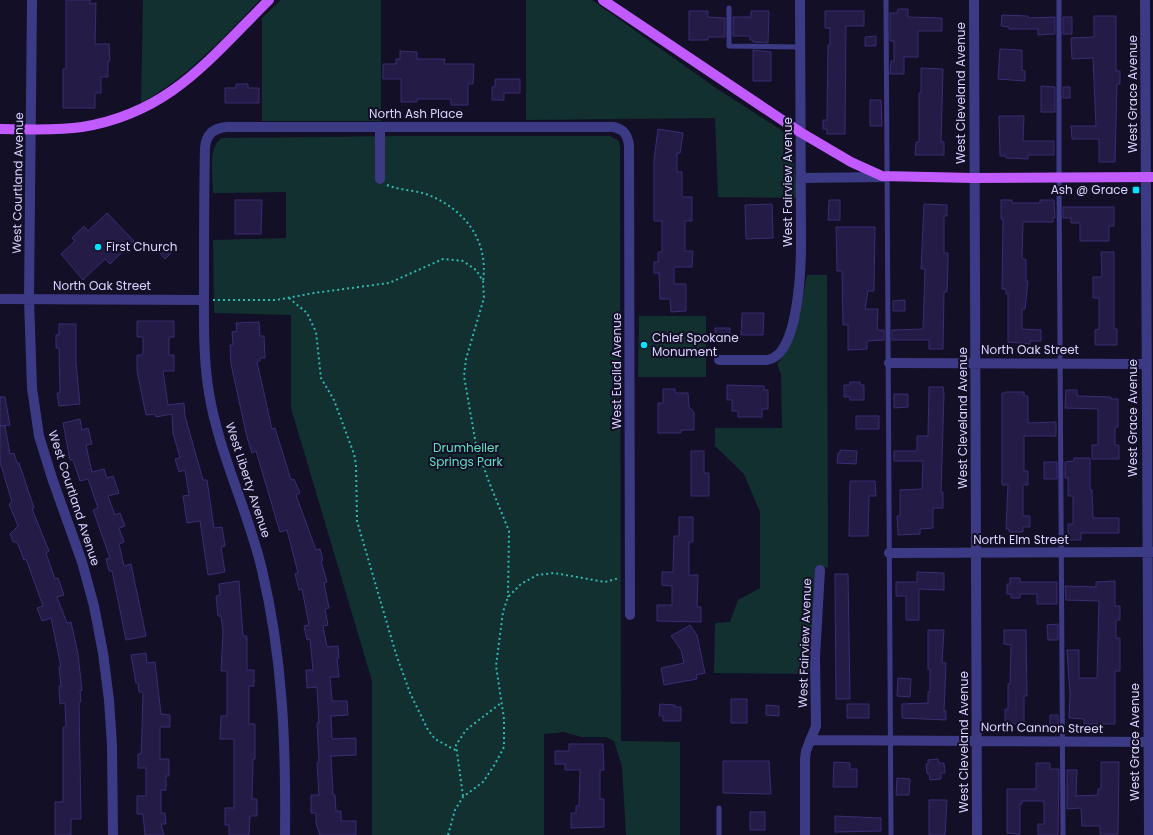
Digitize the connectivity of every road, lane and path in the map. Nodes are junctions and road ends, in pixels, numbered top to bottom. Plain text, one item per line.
1 (32, 0) edge
2 (269, 0) edge
3 (603, 0) edge
4 (800, 0) edge
5 (886, 0) edge
6 (974, 0) edge
7 (1059, 0) edge
8 (1145, 0) edge
9 (729, 8) dead end
10 (800, 46) junction
11 (380, 127) junction
12 (0, 129) edge
13 (31, 129) junction
14 (622, 130) joint
15 (211, 132) joint
16 (800, 132) junction
17 (887, 177) junction
18 (1058, 177) junction
19 (801, 178) junction
20 (974, 178) junction
21 (1150, 178) edge
22 (380, 179) joint
23 (483, 281) junction
24 (289, 298) junction
25 (0, 299) edge
26 (29, 299) junction
27 (204, 300) junction
28 (719, 360) dead end
29 (889, 363) junction
30 (976, 363) junction
31 (1061, 363) junction
32 (1146, 364) junction
33 (1061, 552) junction
34 (1150, 552) edge
35 (889, 553) junction
36 (977, 553) junction
37 (820, 570) dead end
38 (630, 576) junction
39 (508, 597) junction
40 (630, 615) dead end
41 (501, 703) junction
42 (810, 740) junction
43 (890, 740) junction
44 (976, 740) junction
45 (1063, 741) junction
46 (1151, 742) edge
47 (458, 751) junction
48 (463, 797) junction
49 (719, 808) dead end
50 (113, 835) edge
51 (285, 835) edge
52 (448, 835) edge
53 (719, 835) edge
54 (805, 835) edge
55 (891, 835) edge
56 (977, 835) edge
57 (1063, 835) edge
58 (1149, 835) edge

1 - 13 street, West Courtland Avenue
2 - 13 main road
3 - 16 main road
4 - 10 street, West Fairview Avenue
5 - 17 lane
6 - 20 street, West Cleveland Avenue
7 - 18 lane
8 - 21 street, West Grace Avenue
9 - 10 lane
10 - 16 street, West Fairview Avenue
11 - 14 street, North Ash Place
11 - 15 street, North Ash Place
11 - 22 street
12 - 13 main road
13 - 26 street, West Courtland Avenue
14 - 38 street, West Euclid Avenue
15 - 27 street, West Liberty Avenue
16 - 17 main road
16 - 19 street, West Fairview Avenue
17 - 19 street
17 - 20 main road
17 - 29 lane
18 - 20 main road
18 - 21 main road
18 - 31 lane
19 - 28 street, West Fairview Avenue
20 - 30 street, West Cleveland Avenue
21 - 32 street, West Grace Avenue
22 - 23 path
23 - 24 path
23 - 39 path
24 - 27 path
24 - 47 path
25 - 26 street, North Oak Street
26 - 27 street, North Oak Street
26 - 50 street, West Courtland Avenue
27 - 51 street, West Liberty Avenue
29 - 30 street, North Oak Street
29 - 35 lane
30 - 31 street, North Oak Street
30 - 36 street, West Cleveland Avenue
31 - 32 street, North Oak Street
31 - 33 lane
32 - 34 street, West Grace Avenue
33 - 34 street, North Elm Street
33 - 36 street, North Elm Street
33 - 45 lane
34 - 46 street, West Grace Avenue
35 - 36 street, North Elm Street
35 - 43 lane
36 - 44 street, West Cleveland Avenue
37 - 42 street, West Fairview Avenue
38 - 39 path
38 - 40 street, West Euclid Avenue
39 - 41 path
41 - 47 path
41 - 48 path
42 - 43 street, North Cannon Street
42 - 54 street, West Fairview Avenue
43 - 44 street, North Cannon Street
43 - 55 lane
44 - 45 street, North Cannon Street
44 - 56 street, West Cleveland Avenue
45 - 46 street, North Cannon Street
45 - 57 lane
46 - 58 street, West Grace Avenue
47 - 48 path
48 - 52 path
49 - 53 lane

